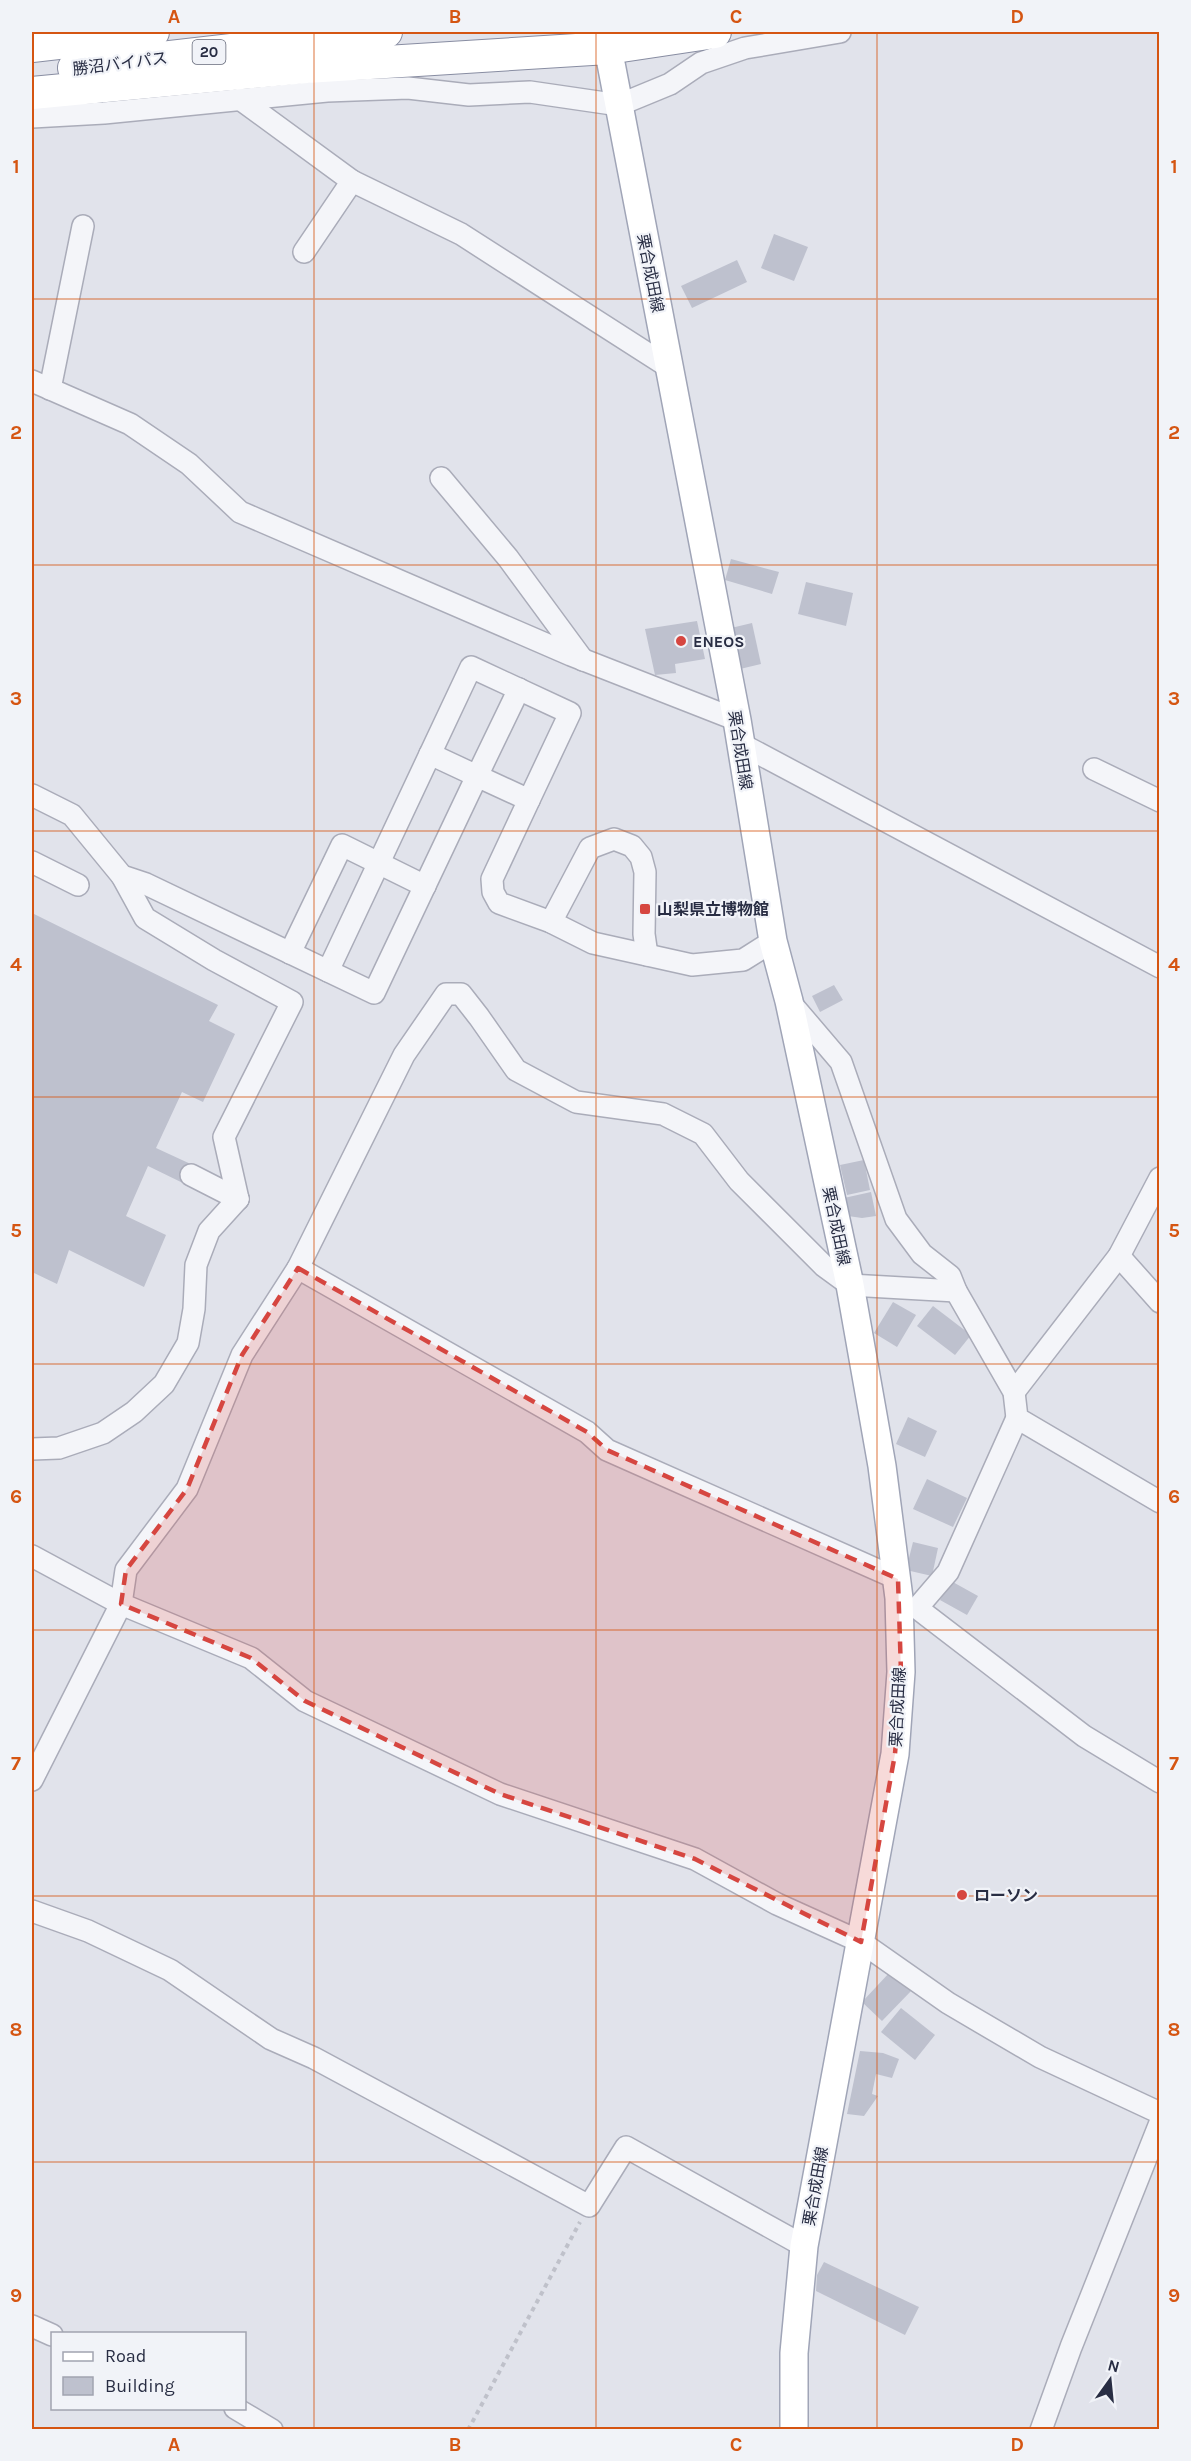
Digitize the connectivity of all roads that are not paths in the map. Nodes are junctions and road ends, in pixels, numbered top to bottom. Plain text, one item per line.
1 (153, 32) edge
2 (386, 32) edge
3 (715, 32) edge
4 (840, 32) edge
5 (607, 40) edge
6 (32, 46) edge
7 (32, 73) edge
8 (32, 93) edge
9 (240, 99) junction
10 (619, 105) junction
11 (32, 117) edge
12 (352, 180) junction
13 (83, 226) dead end
14 (304, 252) dead end
15 (670, 369) junction
16 (41, 385) edge
17 (441, 478) dead end
18 (584, 660) junction
19 (519, 689) junction
20 (739, 732) junction
21 (430, 754) junction
22 (1094, 769) dead end
23 (477, 776) junction
24 (33, 799) edge
25 (529, 800) junction
26 (1160, 801) edge
27 (32, 862) edge
28 (379, 863) junction
29 (123, 876) junction
30 (78, 885) dead end
31 (425, 886) junction
32 (551, 922) junction
33 (773, 941) junction
34 (290, 953) junction
35 (647, 955) junction
36 (1160, 967) edge
37 (328, 971) junction
38 (789, 1001) junction
39 (191, 1175) dead end
40 (1160, 1178) edge
41 (238, 1199) junction
42 (1119, 1256) junction
43 (298, 1268) junction
44 (850, 1285) junction
45 (956, 1291) junction
46 (1160, 1302) edge
47 (1014, 1392) junction
48 (1017, 1418) junction
49 (32, 1449) edge
50 (1160, 1502) edge
51 (32, 1556) edge
52 (904, 1595) junction
53 (122, 1604) junction
54 (32, 1780) edge
55 (1160, 1782) edge
56 (32, 1911) edge
57 (861, 1942) junction
58 (1160, 2113) edge
59 (1160, 2123) edge
60 (804, 2246) junction
61 (32, 2326) edge
62 (51, 2335) edge
63 (238, 2410) edge
64 (272, 2430) edge
65 (794, 2430) edge
66 (1041, 2430) edge

1 - 6 highway
2 - 7 highway, 勝沼バイパス / 20
3 - 5 highway
4 - 10 street
5 - 8 highway
5 - 10 main road, 栗合成田線
9 - 10 street
9 - 11 street
9 - 12 street
10 - 15 main road, 栗合成田線
12 - 14 street
12 - 15 street
13 - 16 street
15 - 20 main road, 栗合成田線
16 - 18 street
17 - 18 street
18 - 20 street
19 - 21 street
19 - 23 street
19 - 25 street
20 - 33 main road, 栗合成田線
20 - 36 street
21 - 23 street
21 - 28 street
22 - 26 street
23 - 25 street
23 - 31 street
24 - 29 street
25 - 32 street
27 - 30 street
28 - 31 street
28 - 34 street
28 - 37 street
29 - 34 street
29 - 41 street
31 - 37 street
32 - 35 street
32 - 35 street
33 - 35 street
33 - 38 main road, 栗合成田線
34 - 37 street
38 - 44 main road, 栗合成田線
38 - 45 street
39 - 41 street
40 - 42 street
41 - 49 street
42 - 46 street
42 - 47 street
43 - 44 street
43 - 52 street
43 - 53 street
44 - 45 street
44 - 52 main road, 栗合成田線
45 - 47 street
47 - 48 street
48 - 50 street
48 - 52 street
51 - 53 street
52 - 55 street
52 - 57 main road, 栗合成田線
53 - 54 street
53 - 57 street
56 - 60 street
57 - 58 street
57 - 60 main road, 栗合成田線
59 - 66 street
60 - 65 main road, 栗合成田線
61 - 62 street
63 - 64 street

